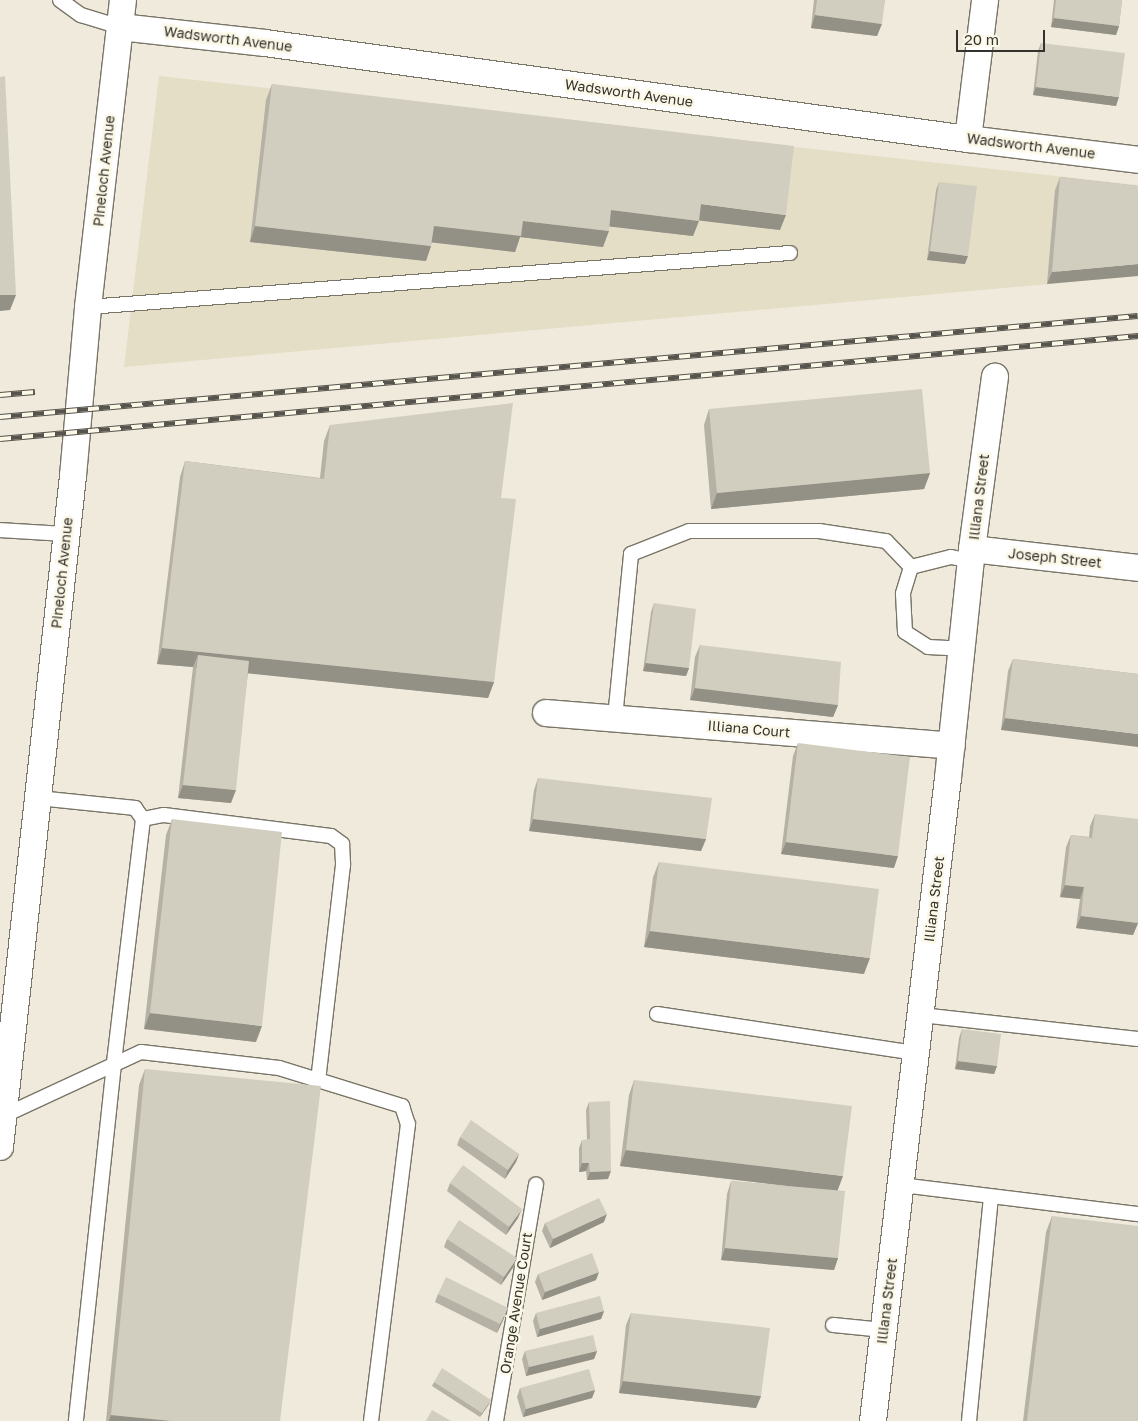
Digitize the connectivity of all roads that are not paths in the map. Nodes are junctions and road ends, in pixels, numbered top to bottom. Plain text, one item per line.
1 (60, 0) edge
2 (123, 0) edge
3 (985, 0) edge
4 (120, 27) junction
5 (968, 139) junction
6 (1138, 160) edge
7 (790, 253) dead end
8 (88, 307) junction
9 (995, 377) dead end
10 (0, 530) edge
11 (66, 534) junction
12 (972, 555) junction
13 (911, 567) junction
14 (1138, 568) edge
15 (962, 649) junction
16 (546, 713) dead end
17 (615, 718) junction
18 (952, 746) junction
19 (38, 798) junction
20 (144, 819) junction
21 (657, 1014) dead end
22 (920, 1015) junction
23 (1138, 1039) edge
24 (916, 1053) junction
25 (114, 1064) junction
26 (318, 1080) junction
27 (3, 1116) junction
28 (0, 1147) edge
29 (536, 1184) dead end
30 (901, 1185) junction
31 (991, 1197) junction
32 (1138, 1214) edge
33 (833, 1325) dead end
34 (884, 1330) junction
35 (76, 1421) edge
36 (371, 1421) edge
37 (496, 1421) edge
38 (873, 1421) edge
39 (969, 1421) edge

1 - 4 lane
2 - 4 street, Pineloch Avenue
3 - 5 street
4 - 5 street, Wadsworth Avenue
4 - 8 street, Pineloch Avenue
5 - 6 street, Wadsworth Avenue
7 - 8 lane
8 - 11 street, Pineloch Avenue
9 - 12 street, Illiana Street
10 - 11 lane
11 - 19 street, Pineloch Avenue
12 - 13 lane
12 - 14 street, Joseph Street
12 - 15 street, Illiana Street
13 - 15 lane
13 - 17 lane
15 - 18 street, Illiana Street
16 - 17 street, Illiana Court
17 - 18 street, Illiana Court
18 - 22 street, Illiana Street
19 - 20 lane
19 - 27 street, Pineloch Avenue
20 - 25 lane
20 - 26 lane
21 - 24 lane
22 - 23 lane
22 - 24 street, Illiana Street
24 - 30 street, Illiana Street
25 - 26 lane
25 - 27 lane
25 - 35 lane
26 - 36 lane
27 - 28 street, Pineloch Avenue
29 - 37 lane, Orange Avenue Court
30 - 31 lane
30 - 34 street, Illiana Street
31 - 32 lane
31 - 39 lane
33 - 34 lane
34 - 38 street, Illiana Street

